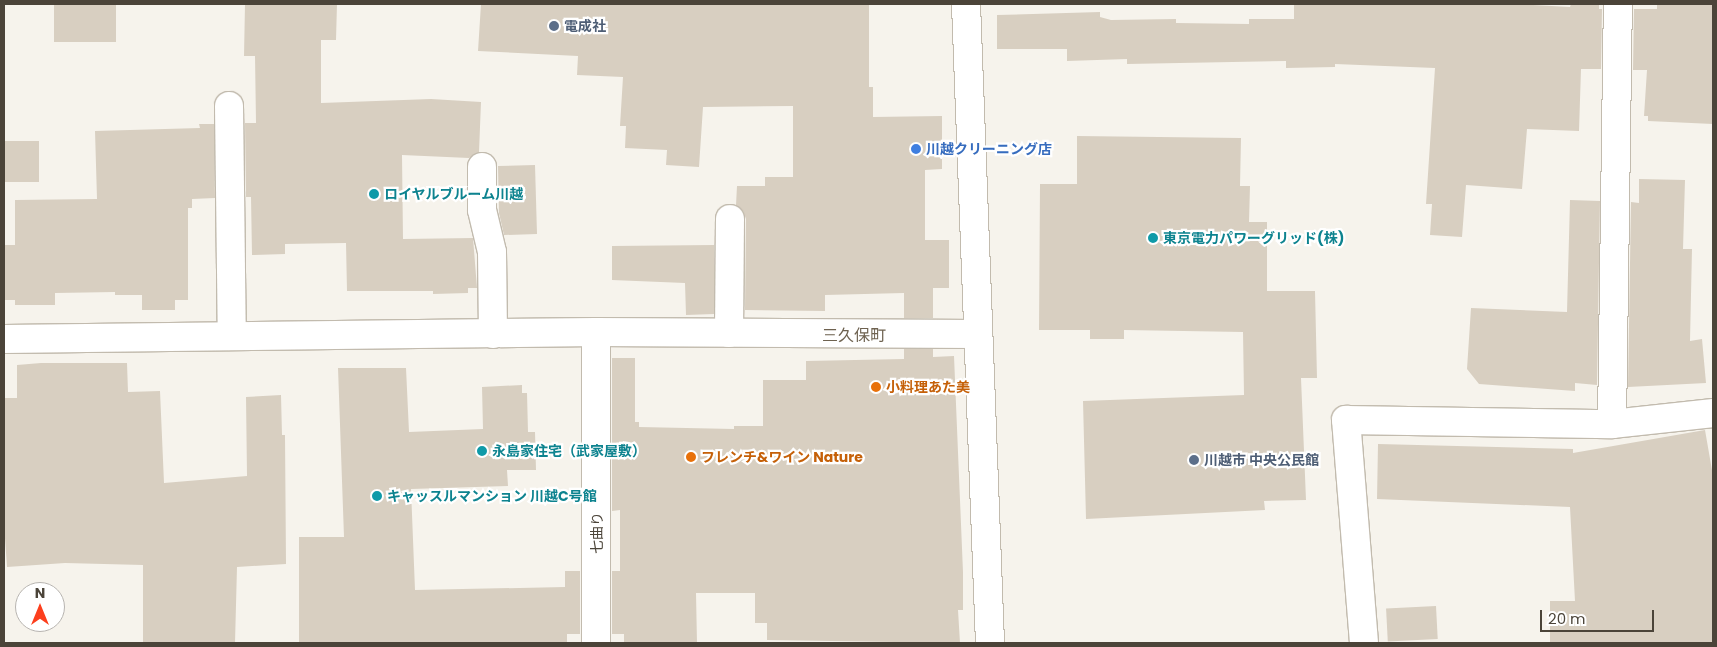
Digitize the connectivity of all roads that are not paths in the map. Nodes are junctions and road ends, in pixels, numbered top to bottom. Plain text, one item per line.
1 (966, 4) edge
2 (1618, 4) edge
3 (229, 106) dead end
4 (482, 167) dead end
5 (730, 219) dead end
6 (596, 332) junction
7 (729, 333) junction
8 (493, 334) junction
9 (976, 334) junction
10 (232, 336) junction
11 (4, 339) edge
12 (1713, 413) edge
13 (1612, 424) junction
14 (596, 643) edge
15 (990, 643) edge
16 (1364, 643) edge

1 - 9 street
2 - 13 street
3 - 10 street
4 - 8 street
5 - 7 street
6 - 7 street
6 - 8 street
6 - 14 street, 七曲り
7 - 9 street
8 - 10 street
9 - 15 street
10 - 11 street
12 - 13 street
13 - 16 street

